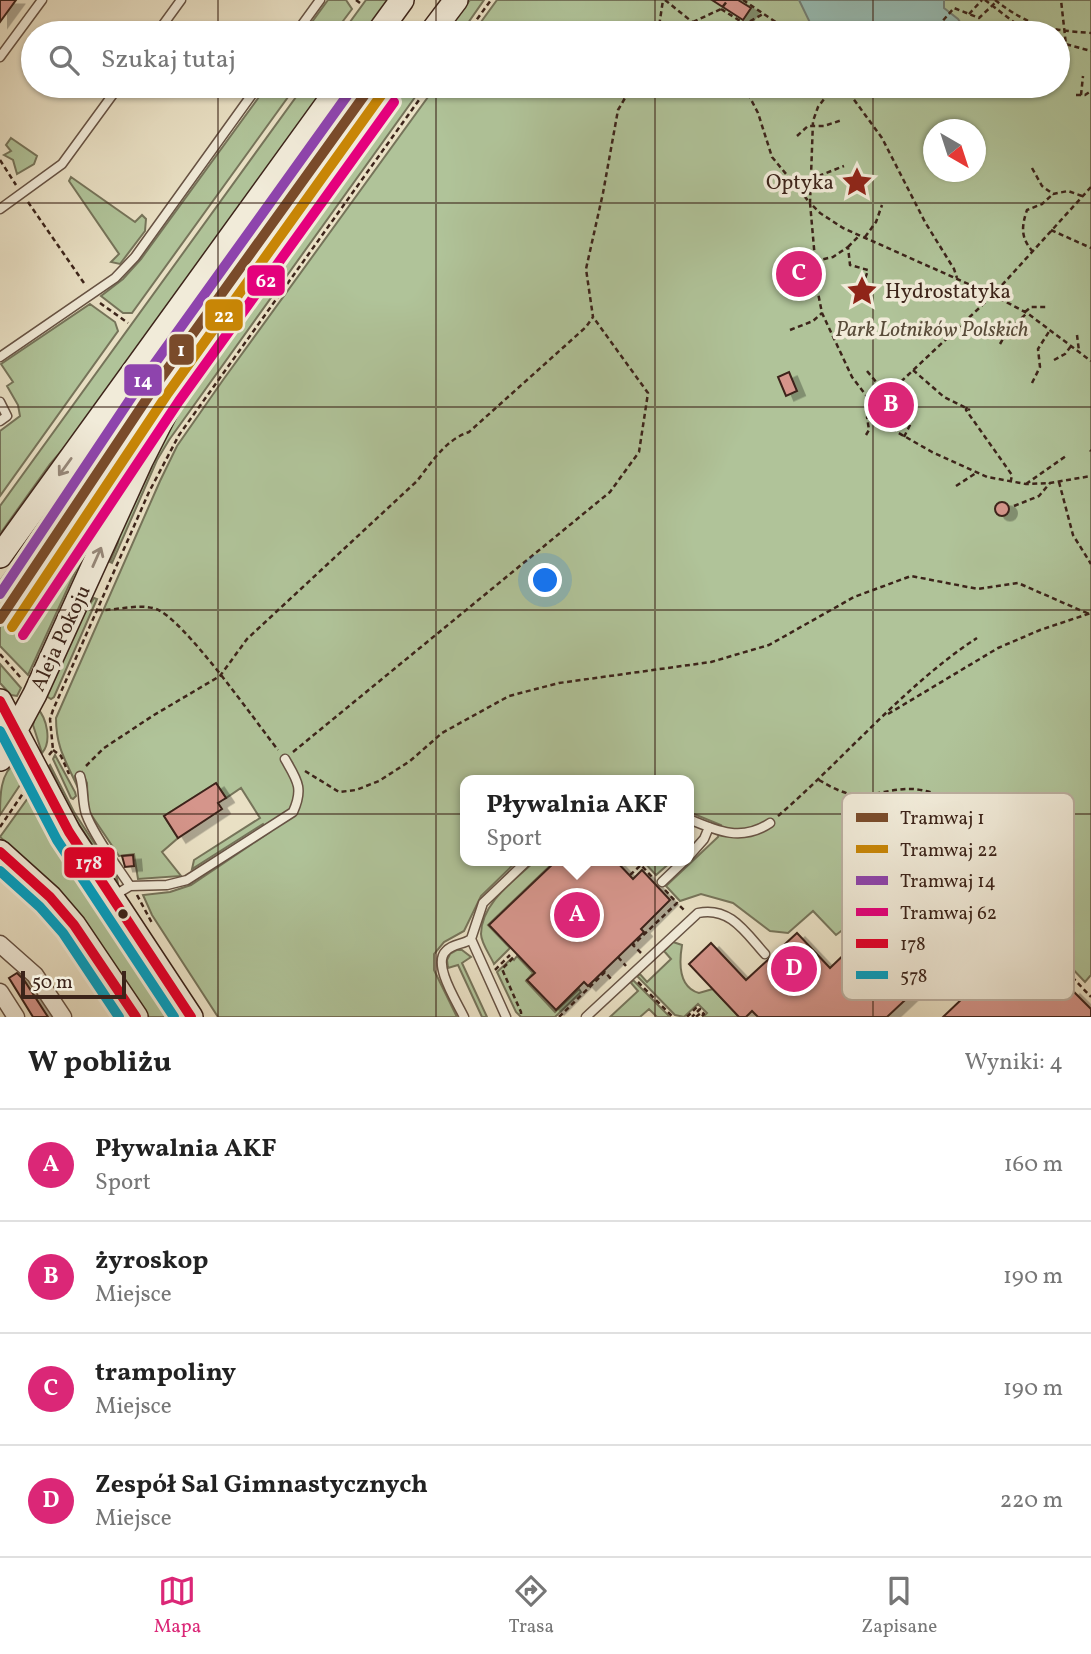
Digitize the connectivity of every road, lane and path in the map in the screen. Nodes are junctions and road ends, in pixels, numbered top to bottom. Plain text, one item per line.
1 (42, 0) edge
2 (181, 0) edge
3 (320, 0) edge
4 (402, 0) edge
5 (456, 0) edge
6 (491, 0) edge
7 (664, 0) edge
8 (728, 0) edge
9 (743, 0) edge
10 (983, 0) edge
11 (996, 0) edge
12 (1061, 0) edge
13 (991, 6) junction
14 (721, 9) junction
15 (764, 14) junction
16 (969, 15) junction
17 (27, 21) edge
18 (166, 21) edge
19 (305, 21) edge
20 (387, 21) edge
21 (440, 21) edge
22 (476, 21) edge
23 (660, 21) edge
24 (692, 21) edge
25 (695, 21) edge
26 (741, 21) edge
27 (751, 21) edge
28 (774, 21) edge
29 (943, 21) edge
30 (1012, 21) edge
31 (1029, 21) edge
32 (1064, 21) edge
33 (21, 28) edge
34 (1070, 32) edge
35 (1091, 33) edge
36 (1070, 46) edge
37 (1091, 51) edge
38 (0, 57) edge
39 (1083, 76) dead end
40 (1091, 91) edge
41 (1076, 95) dead end
42 (1081, 95) junction
43 (110, 98) edge
44 (249, 98) edge
45 (331, 98) edge
46 (383, 98) edge
47 (420, 98) edge
48 (625, 98) edge
49 (750, 98) edge
50 (825, 98) edge
51 (854, 98) edge
52 (842, 120) dead end
53 (812, 125) junction
54 (797, 136) dead end
55 (0, 160) edge
56 (844, 166) dead end
57 (1032, 168) dead end
58 (810, 176) junction
59 (18, 187) dead end
60 (1091, 187) edge
61 (1053, 194) junction
62 (1082, 196) junction
63 (26, 199) dead end
64 (810, 203) junction
65 (882, 205) dead end
66 (0, 209) edge
67 (1051, 230) junction
68 (863, 236) junction
69 (848, 247) junction
70 (1091, 248) edge
71 (1033, 252) junction
72 (815, 261) junction
73 (957, 279) junction
74 (863, 285) dead end
75 (88, 289) dead end
76 (993, 295) junction
77 (95, 300) dead end
78 (1048, 307) dead end
79 (1026, 312) junction
80 (822, 313) junction
81 (593, 317) junction
82 (128, 323) dead end
83 (790, 330) dead end
84 (1050, 330) junction
85 (1077, 335) dead end
86 (1000, 344) dead end
87 (1071, 346) junction
88 (1079, 351) junction
89 (0, 357) edge
90 (1054, 360) dead end
91 (1091, 361) edge
92 (913, 370) junction
93 (867, 372) dead end
94 (1032, 383) dead end
95 (887, 395) junction
96 (0, 402) edge
97 (915, 406) dead end
98 (875, 408) junction
99 (885, 420) junction
100 (0, 421) edge
101 (866, 435) dead end
102 (904, 437) junction
103 (1066, 456) dead end
104 (976, 473) junction
105 (1091, 475) edge
106 (1011, 481) junction
107 (1059, 482) junction
108 (1023, 483) junction
109 (1050, 483) junction
110 (956, 486) dead end
111 (1014, 506) dead end
112 (0, 556) edge
113 (1091, 564) edge
114 (97, 610) junction
115 (1090, 613) edge
116 (977, 638) dead end
117 (0, 654) edge
118 (220, 676) junction
119 (24, 681) dead end
120 (0, 701) edge
121 (884, 717) junction
122 (16, 729) junction
123 (0, 759) edge
124 (285, 759) junction
125 (45, 760) dead end
126 (80, 776) joint
127 (818, 780) junction
128 (30, 783) dead end
129 (852, 793) edge
130 (878, 793) edge
131 (931, 793) edge
132 (694, 821) edge
133 (770, 823) joint
134 (0, 827) edge
135 (709, 827) junction
136 (694, 850) edge
137 (0, 852) edge
138 (522, 866) edge
139 (640, 866) edge
140 (642, 866) edge
141 (677, 866) edge
142 (630, 875) dead end
143 (658, 880) joint
144 (121, 892) junction
145 (669, 895) dead end
146 (677, 903) junction
147 (691, 917) junction
148 (157, 932) dead end
149 (471, 939) junction
150 (0, 944) edge
151 (765, 954) dead end
152 (618, 957) dead end
153 (494, 970) dead end
154 (629, 970) junction
155 (1074, 978) edge
156 (0, 992) edge
157 (1091, 996) edge
158 (16, 1017) edge
159 (63, 1017) edge
160 (136, 1017) edge
161 (191, 1017) edge
162 (464, 1017) edge
163 (506, 1017) edge
164 (521, 1017) edge
165 (559, 1017) edge
166 (586, 1017) edge
167 (673, 1017) edge
168 (687, 1017) edge
169 (696, 1017) edge

1 - 17 lane
2 - 18 lane
3 - 19 lane
4 - 20 main road
5 - 21 main road
6 - 22 path
7 - 23 path
7 - 24 path
8 - 14 path
9 - 15 path
10 - 13 path
10 - 16 path
11 - 13 path
11 - 31 path
12 - 32 path
13 - 16 path
13 - 30 path
14 - 25 path
14 - 26 path
15 - 27 path
15 - 28 path
16 - 29 path
33 - 38 lane
34 - 35 path
36 - 37 path
39 - 42 path
40 - 42 path
41 - 42 path
43 - 66 lane
44 - 89 lane
45 -> 112 main road
122 -> 46 main road, Aleja Pokoju
47 - 114 path
48 - 81 path
49 - 64 path
50 - 53 path
51 - 73 path
52 - 53 path
53 - 54 path
53 - 58 path
55 - 59 path
56 - 58 path
57 - 61 path
58 - 64 path
60 - 62 path
61 - 62 path
61 - 71 path
62 - 67 path
63 - 75 path
64 - 68 path
64 - 72 path
65 - 68 path
67 - 70 path
67 - 71 path
68 - 69 path
68 - 73 path
69 - 72 path
69 - 74 path
71 - 76 path
72 - 80 path
73 - 76 path
76 - 79 path
76 - 92 path
77 - 82 path
78 - 79 path
79 - 84 path
79 - 86 path
80 - 83 path
80 - 98 path
81 - 118 path
81 - 124 path
84 - 87 path
84 - 94 path
85 - 88 path
87 - 88 path
87 - 90 path
88 - 91 path
92 - 95 path
92 - 106 path
93 - 95 path
95 - 98 path
95 - 99 path
96 - 100 lane
97 - 102 path
98 - 99 path
98 - 101 path
99 - 102 path
102 - 104 path
103 - 108 path
104 - 106 path
104 - 110 path
105 - 107 path
106 - 108 path
107 - 109 path
107 - 113 path
108 - 109 path
109 - 111 path
114 - 118 path
114 - 125 path
115 - 121 path
115 - 124 path
116 - 121 path
117 - 119 path
118 - 124 path
118 - 126 path
120 - 122 main road
121 - 127 path
122 - 123 main road, Aleja Pokoju
122 - 144 main road
124 - 144 lane
126 - 144 lane
127 - 129 path
127 - 133 path
128 - 134 path
130 - 131 path
132 - 135 lane
133 - 135 lane
135 - 136 lane
137 - 160 main road
138 - 149 lane
139 - 142 path
140 - 143 path
141 - 143 lane
144 - 148 path
144 - 161 main road
145 - 146 path
146 - 147 path
146 - 154 path
147 - 151 lane
147 - 154 lane
149 - 162 lane
149 - 163 lane
150 - 159 street
152 - 154 path
153 - 164 path
154 - 165 path
154 - 166 lane
154 - 167 path
155 - 157 path
156 - 158 street
168 - 169 path

